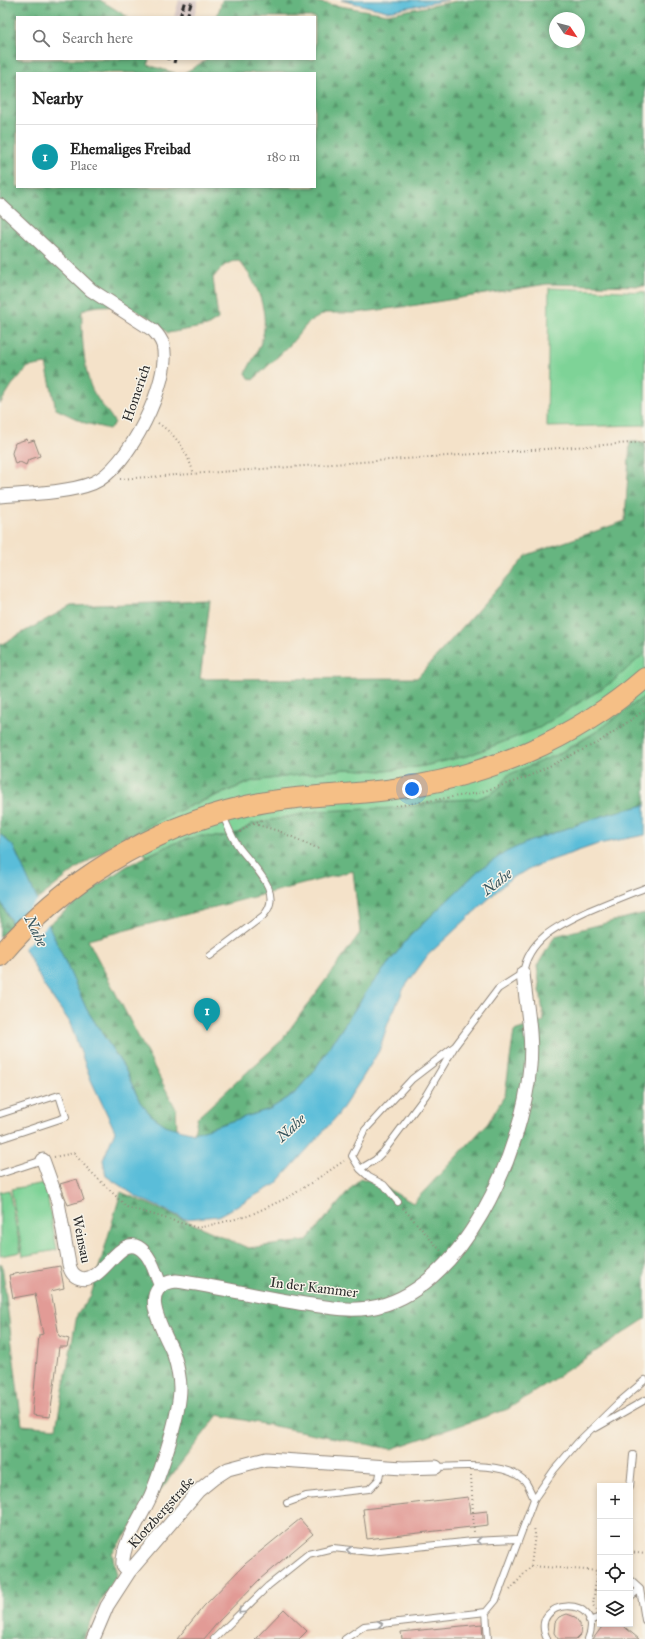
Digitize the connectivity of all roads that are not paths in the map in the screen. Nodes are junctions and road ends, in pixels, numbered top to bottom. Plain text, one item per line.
1 (0, 205) edge
2 (0, 496) edge
3 (645, 678) edge
4 (222, 812) junction
5 (645, 888) edge
6 (0, 956) edge
7 (210, 956) dead end
8 (523, 974) junction
9 (455, 1046) junction
10 (0, 1114) edge
11 (0, 1139) edge
12 (43, 1160) joint
13 (360, 1169) junction
14 (0, 1174) edge
15 (398, 1202) road end
16 (161, 1286) junction
17 (645, 1380) edge
18 (645, 1400) edge
19 (589, 1432) junction
20 (633, 1455) dead end
21 (381, 1467) junction
22 (436, 1467) joint
23 (630, 1483) edge
24 (534, 1499) junction
25 (287, 1503) dead end
26 (518, 1539) junction
27 (129, 1572) junction
28 (633, 1583) edge
29 (640, 1589) junction
30 (633, 1595) edge
31 (486, 1612) junction
32 (597, 1618) edge
33 (645, 1620) edge
34 (589, 1621) junction
35 (93, 1639) edge
36 (214, 1639) edge
37 (345, 1639) edge
38 (488, 1639) edge
39 (547, 1639) edge
40 (588, 1639) edge

1 - 2 street, Homerich
3 - 4 main road
4 - 6 main road
4 - 7 lane
5 - 8 lane
8 - 9 lane
8 - 16 street, In der Kammer
9 - 13 lane
9 - 13 lane
10 - 11 lane
12 - 14 lane
12 - 16 street, Weinsau
13 - 15 lane
16 - 27 street
17 - 19 lane
18 - 19 lane
19 - 24 lane
20 - 23 lane
21 - 22 street, Klotzbergstraße
21 - 25 lane
21 - 27 street, Klotzbergstraße
22 - 24 lane
24 - 26 lane
26 - 31 lane
26 -> 36 lane
27 - 35 street, Klotzbergstraße
28 - 29 lane
29 - 30 lane
29 - 33 lane
37 -> 31 lane
31 - 38 lane
32 - 34 lane
34 - 39 lane
34 - 40 lane

